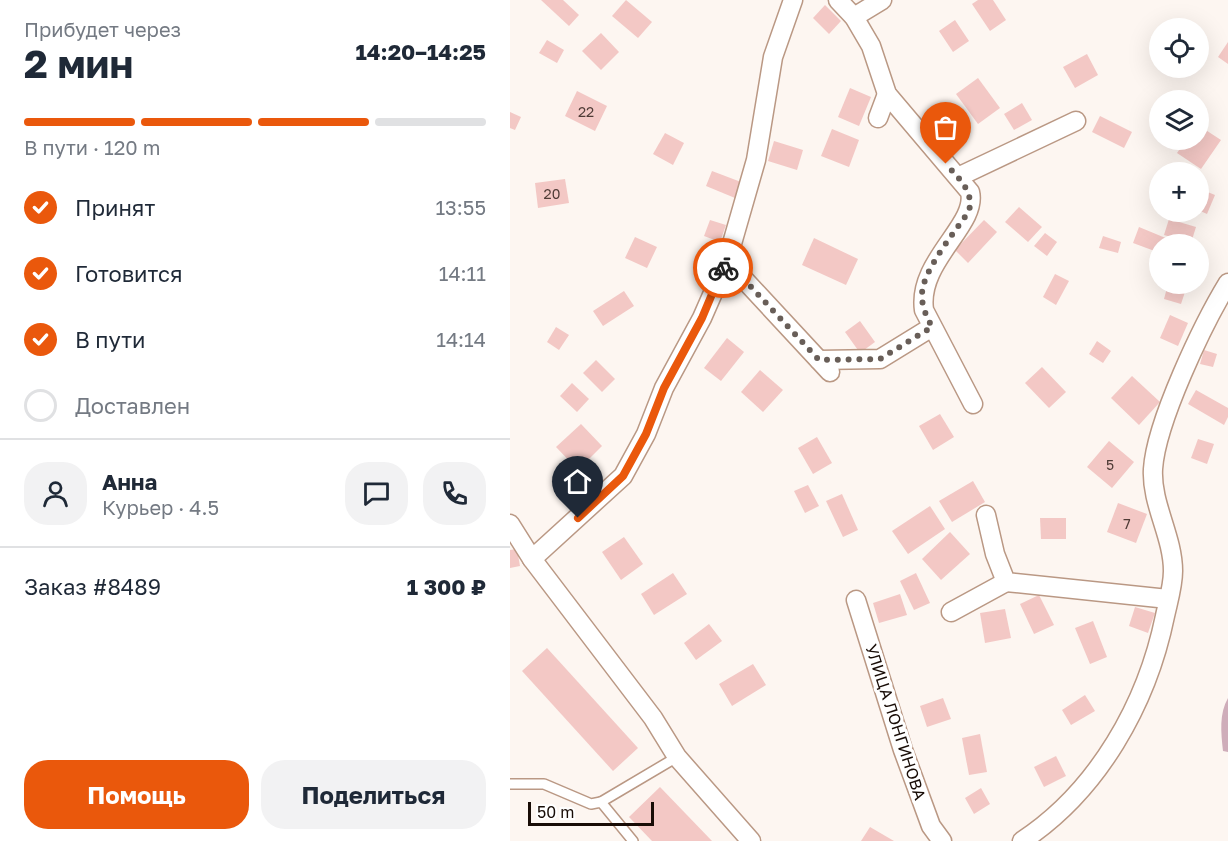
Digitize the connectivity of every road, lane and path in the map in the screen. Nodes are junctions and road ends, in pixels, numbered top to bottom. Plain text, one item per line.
1 (793, 0) edge
2 (838, 0) edge
3 (882, 0) edge
4 (854, 17) junction
5 (887, 94) junction
6 (878, 118) dead end
7 (1076, 121) dead end
8 (958, 177) junction
9 (727, 261) junction
10 (1228, 283) edge
11 (1222, 306) edge
12 (932, 327) junction
13 (973, 404) dead end
14 (986, 515) dead end
15 (510, 524) edge
16 (532, 559) junction
17 (1006, 582) junction
18 (1168, 599) junction
19 (856, 600) dead end
20 (951, 612) dead end
21 (677, 757) junction
22 (510, 784) edge
23 (601, 802) junction
24 (633, 841) edge
25 (751, 841) edge
26 (942, 841) edge
27 (1022, 841) edge

1 - 9 street
2 - 4 street
3 - 4 street
4 - 5 street
5 - 6 street
5 - 8 street
7 - 8 street
8 - 12 street
9 - 12 street
9 - 16 street
10 - 11 street
11 - 18 street
12 - 13 street
14 - 17 street
15 - 16 street
16 - 21 street
17 - 18 street
17 - 20 street
18 - 27 street
19 - 26 street, УЛИЦА ЛОНГИНОВА
21 - 23 lane
21 - 25 street
22 - 23 lane
23 - 24 lane

